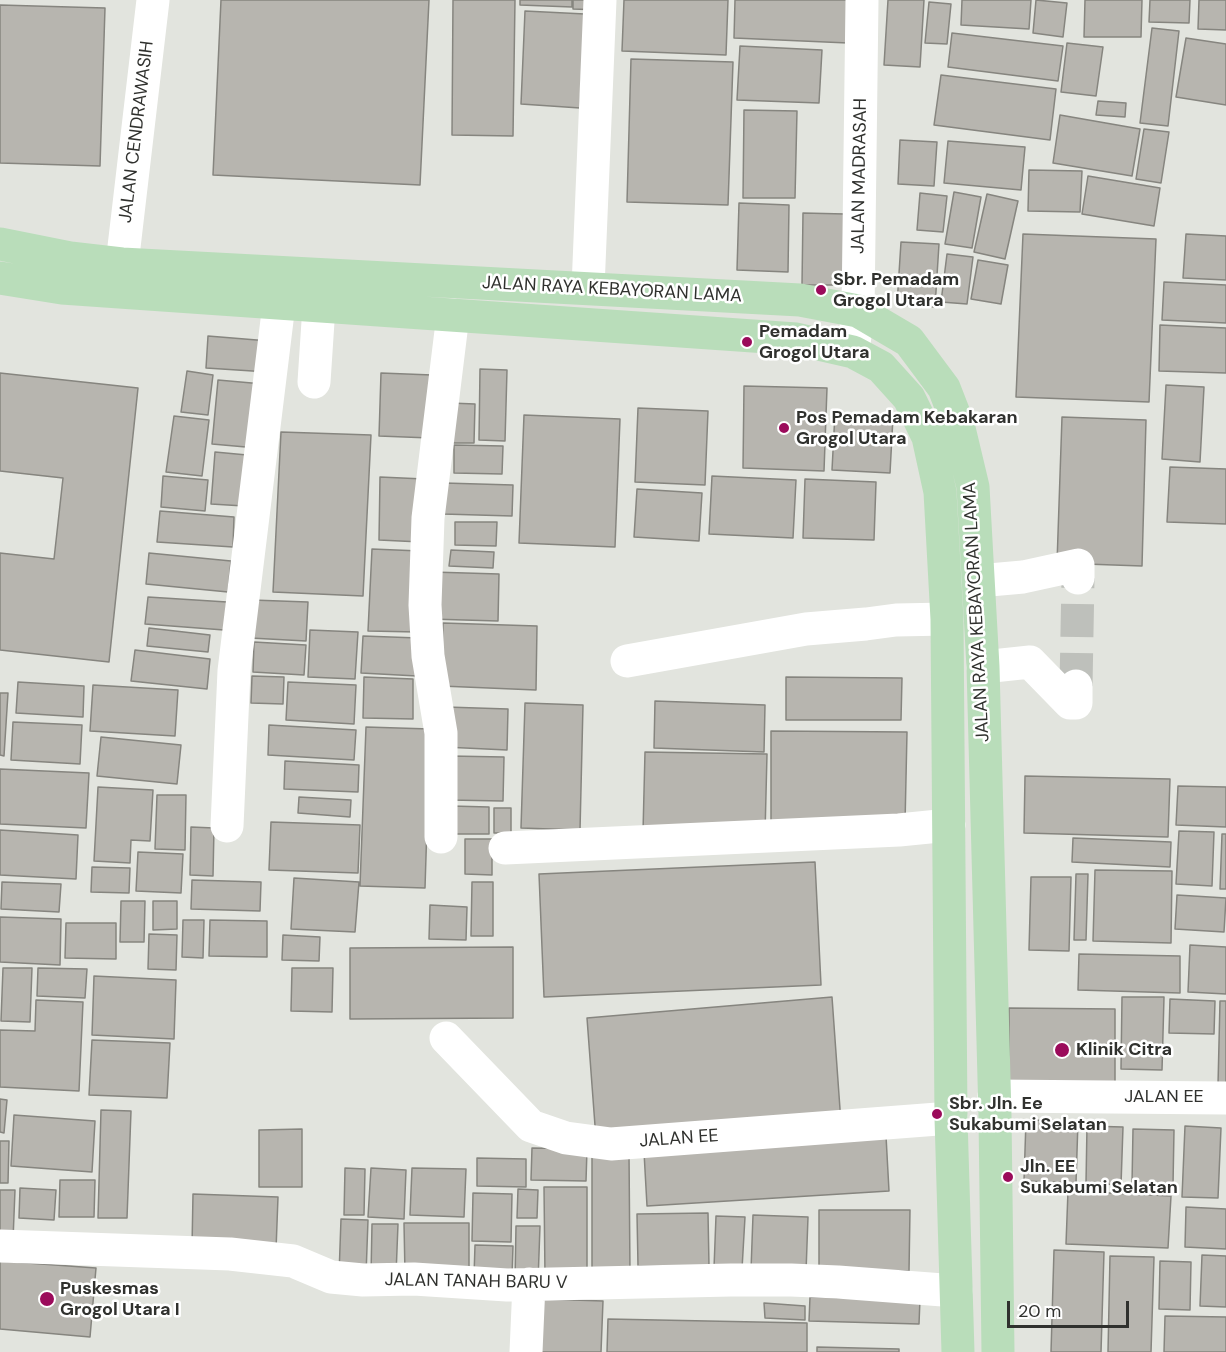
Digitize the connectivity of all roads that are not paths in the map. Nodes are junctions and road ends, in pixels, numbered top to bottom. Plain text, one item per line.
1 (153, 0) edge
2 (600, 0) edge
3 (862, 0) edge
4 (0, 244) edge
5 (122, 264) junction
6 (66, 273) junction
7 (321, 274) junction
8 (0, 278) edge
9 (281, 288) junction
10 (588, 288) junction
11 (318, 307) junction
12 (858, 311) junction
13 (453, 315) junction
14 (853, 352) junction
15 (314, 382) dead end
16 (1078, 578) dead end
17 (978, 581) junction
18 (947, 619) junction
19 (627, 661) dead end
20 (983, 667) junction
21 (1077, 686) tunnel mouth
22 (949, 825) junction
23 (227, 826) dead end
24 (441, 837) dead end
25 (505, 848) dead end
26 (446, 1038) dead end
27 (1226, 1098) edge
28 (995, 1106) junction
29 (951, 1108) junction
30 (0, 1246) edge
31 (529, 1284) junction
32 (956, 1291) junction
33 (526, 1352) edge
34 (958, 1352) edge
35 (998, 1352) edge

1 - 5 street, JALAN CENDRAWASIH
2 - 10 street
3 - 12 street, JALAN MADRASAH
4 - 6 main road, JALAN RAYA KEBAYORAN LAMA
5 - 6 main road, JALAN RAYA KEBAYORAN LAMA
5 - 9 main road, JALAN RAYA KEBAYORAN LAMA
6 - 8 main road, JALAN RAYA KEBAYORAN LAMA
6 - 9 main road, JALAN RAYA KEBAYORAN LAMA
7 - 9 main road, JALAN RAYA KEBAYORAN LAMA
7 - 10 main road, JALAN RAYA KEBAYORAN LAMA
7 - 11 street
9 - 11 main road, JALAN RAYA KEBAYORAN LAMA
9 - 23 street
10 - 12 main road, JALAN RAYA KEBAYORAN LAMA
11 - 13 main road, JALAN RAYA KEBAYORAN LAMA
11 - 15 street
12 - 14 street, JALAN MADRASAH
12 - 17 main road, JALAN RAYA KEBAYORAN LAMA
13 - 14 main road, JALAN RAYA KEBAYORAN LAMA
13 - 24 street
14 - 18 main road, JALAN RAYA KEBAYORAN LAMA
16 - 17 street
17 - 20 main road, JALAN RAYA KEBAYORAN LAMA
18 - 19 street
18 - 22 main road, JALAN RAYA KEBAYORAN LAMA
20 - 21 street
20 - 28 main road, JALAN RAYA KEBAYORAN LAMA
22 - 25 street
22 - 29 main road, JALAN RAYA KEBAYORAN LAMA
26 - 29 street, JALAN EE
27 - 28 street, JALAN EE
28 - 29 main road
28 - 35 main road, JALAN RAYA KEBAYORAN LAMA
29 - 32 main road, JALAN RAYA KEBAYORAN LAMA
30 - 31 street, JALAN TANAH BARU V
31 - 32 street, JALAN TANAH BARU V
31 - 33 street
32 - 34 main road, JALAN RAYA KEBAYORAN LAMA

